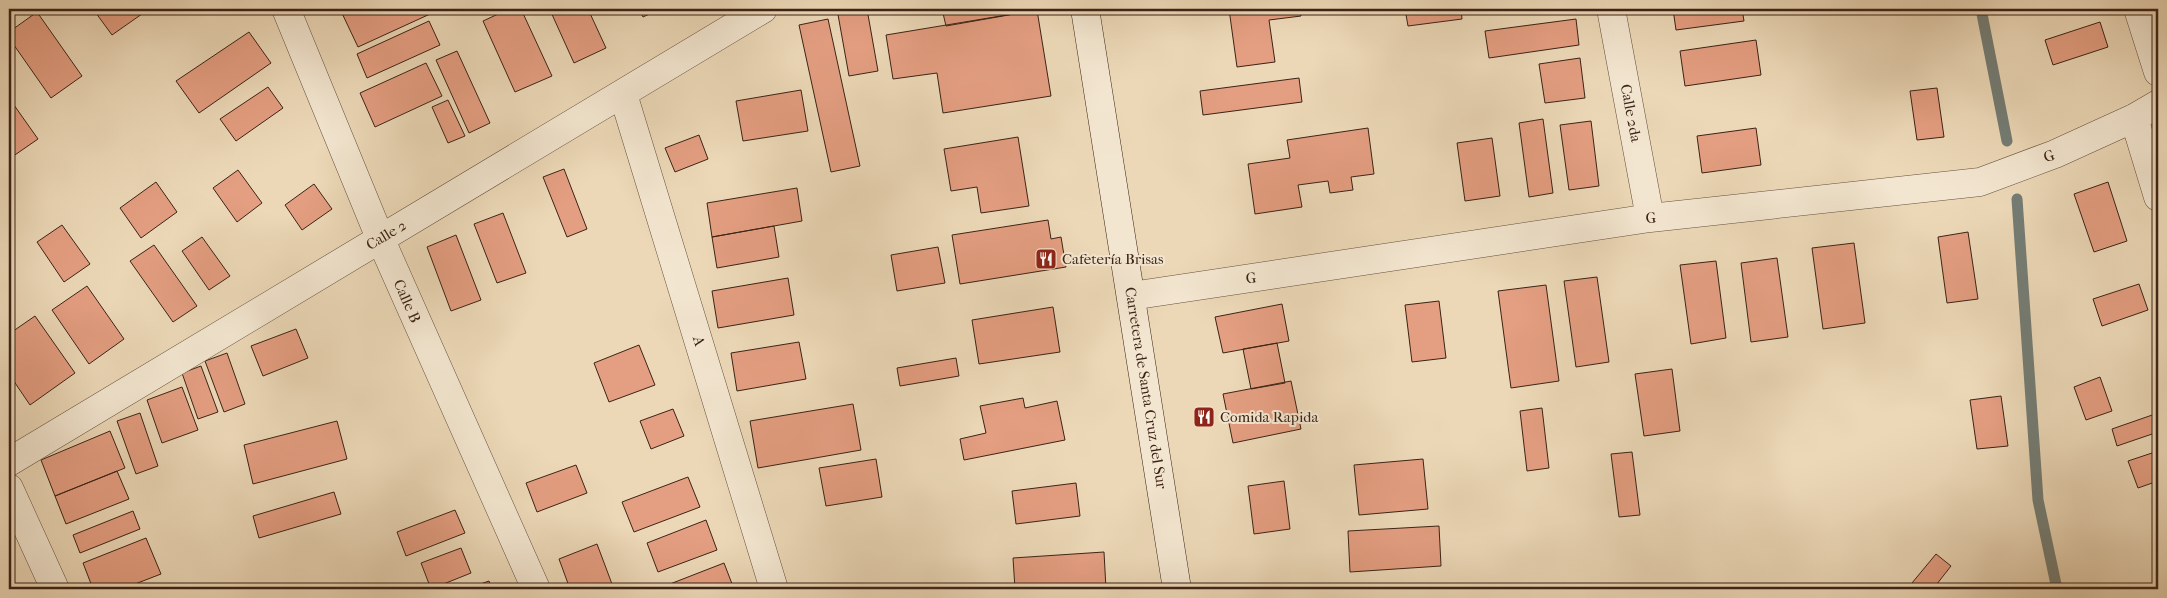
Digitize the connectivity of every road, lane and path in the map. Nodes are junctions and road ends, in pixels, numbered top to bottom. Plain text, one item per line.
1 (286, 9) edge
2 (763, 9) edge
3 (1085, 9) edge
4 (1611, 9) edge
5 (2138, 9) edge
6 (2158, 72) edge
7 (623, 94) junction
8 (2158, 104) edge
9 (2134, 118) junction
10 (2158, 197) edge
11 (1650, 218) junction
12 (380, 238) junction
13 (1131, 296) junction
14 (9, 462) edge
15 (9, 488) edge
16 (55, 589) edge
17 (536, 589) edge
18 (774, 589) edge
19 (1177, 589) edge

1 - 12 street, Calle B
2 - 7 street, Calle 2
3 - 13 street, Carretera de Santa Cruz del Sur
4 - 11 street, Calle 2da
5 - 6 street
7 - 12 street, Calle 2
7 - 18 street, A
8 - 9 street, G
9 - 10 street
9 - 11 street, G
11 - 13 street, G
12 - 14 street, Calle 2
12 - 17 street, Calle B
13 - 19 street, Carretera de Santa Cruz del Sur
15 - 16 street

